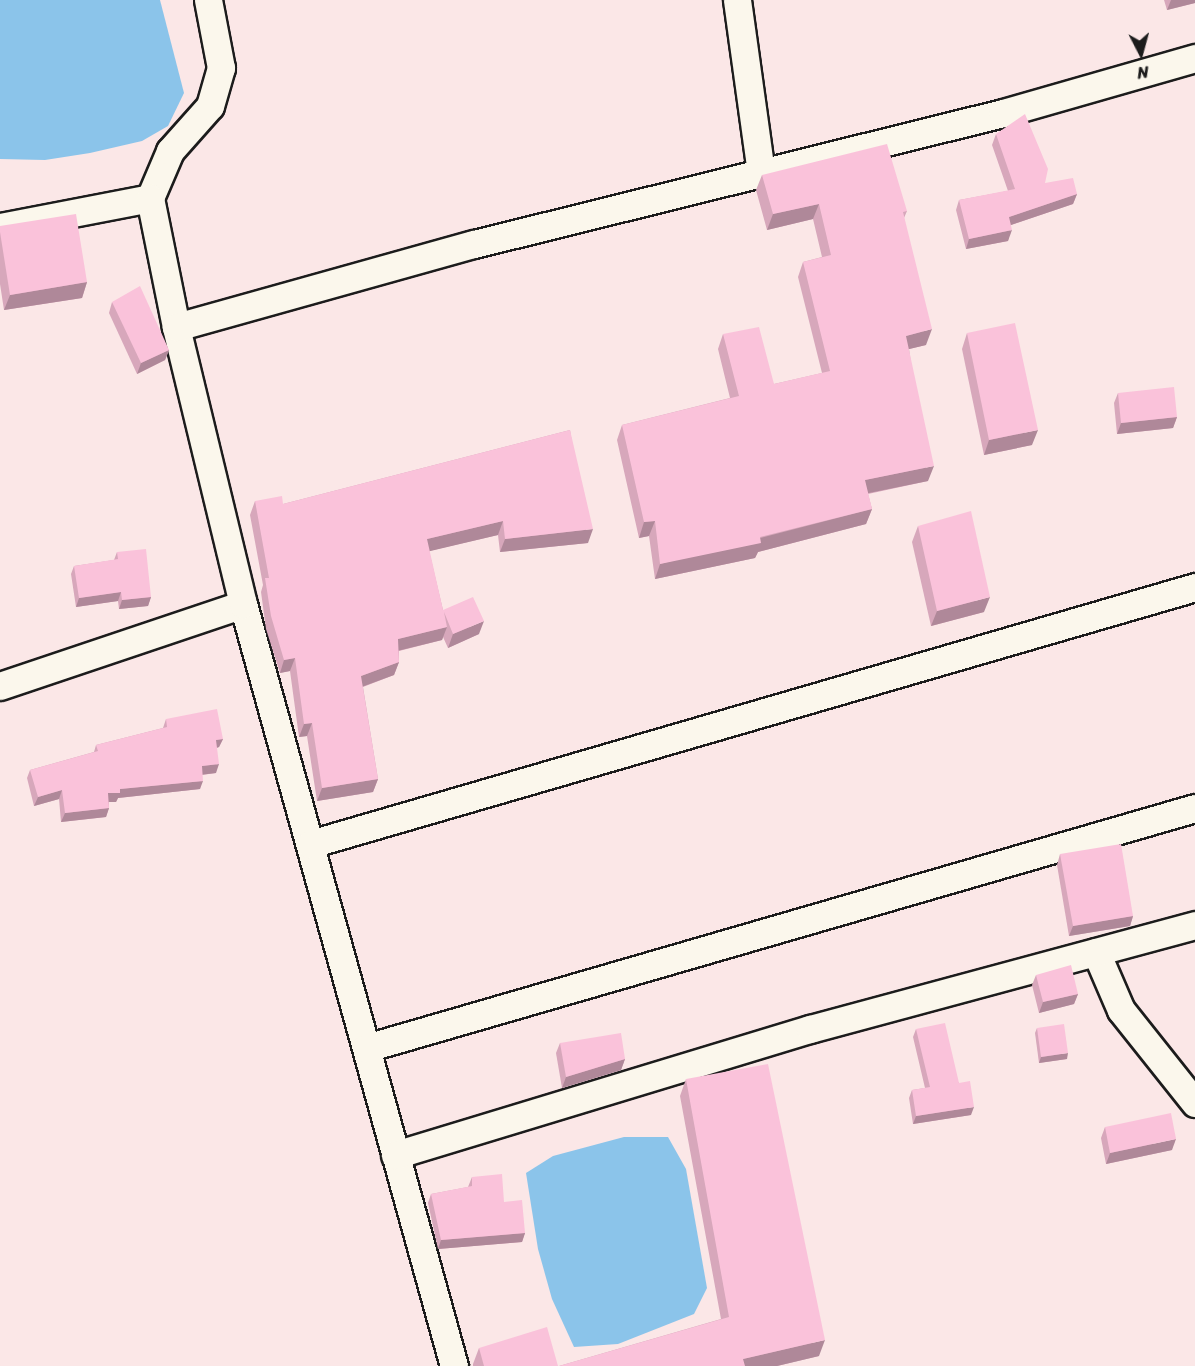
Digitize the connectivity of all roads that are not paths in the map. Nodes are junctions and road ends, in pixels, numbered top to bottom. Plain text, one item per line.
1 (207, 0) edge
2 (737, 0) edge
3 (1195, 58) edge
4 (761, 173) junction
5 (150, 198) junction
6 (0, 227) edge
7 (176, 327) junction
8 (1195, 587) edge
9 (243, 604) junction
10 (0, 686) edge
11 (1195, 808) edge
12 (310, 844) junction
13 (1195, 925) edge
14 (1096, 952) junction
15 (366, 1048) junction
16 (1195, 1103) edge
17 (395, 1155) junction
18 (454, 1366) edge

1 - 5 street
2 - 4 street
3 - 4 street
4 - 7 street
5 - 6 street
5 - 7 street
7 - 9 street
8 - 12 street
9 - 10 street
9 - 12 street
11 - 15 street
12 - 15 street
13 - 14 street
14 - 16 street
14 - 17 street
15 - 17 street
17 - 18 street

